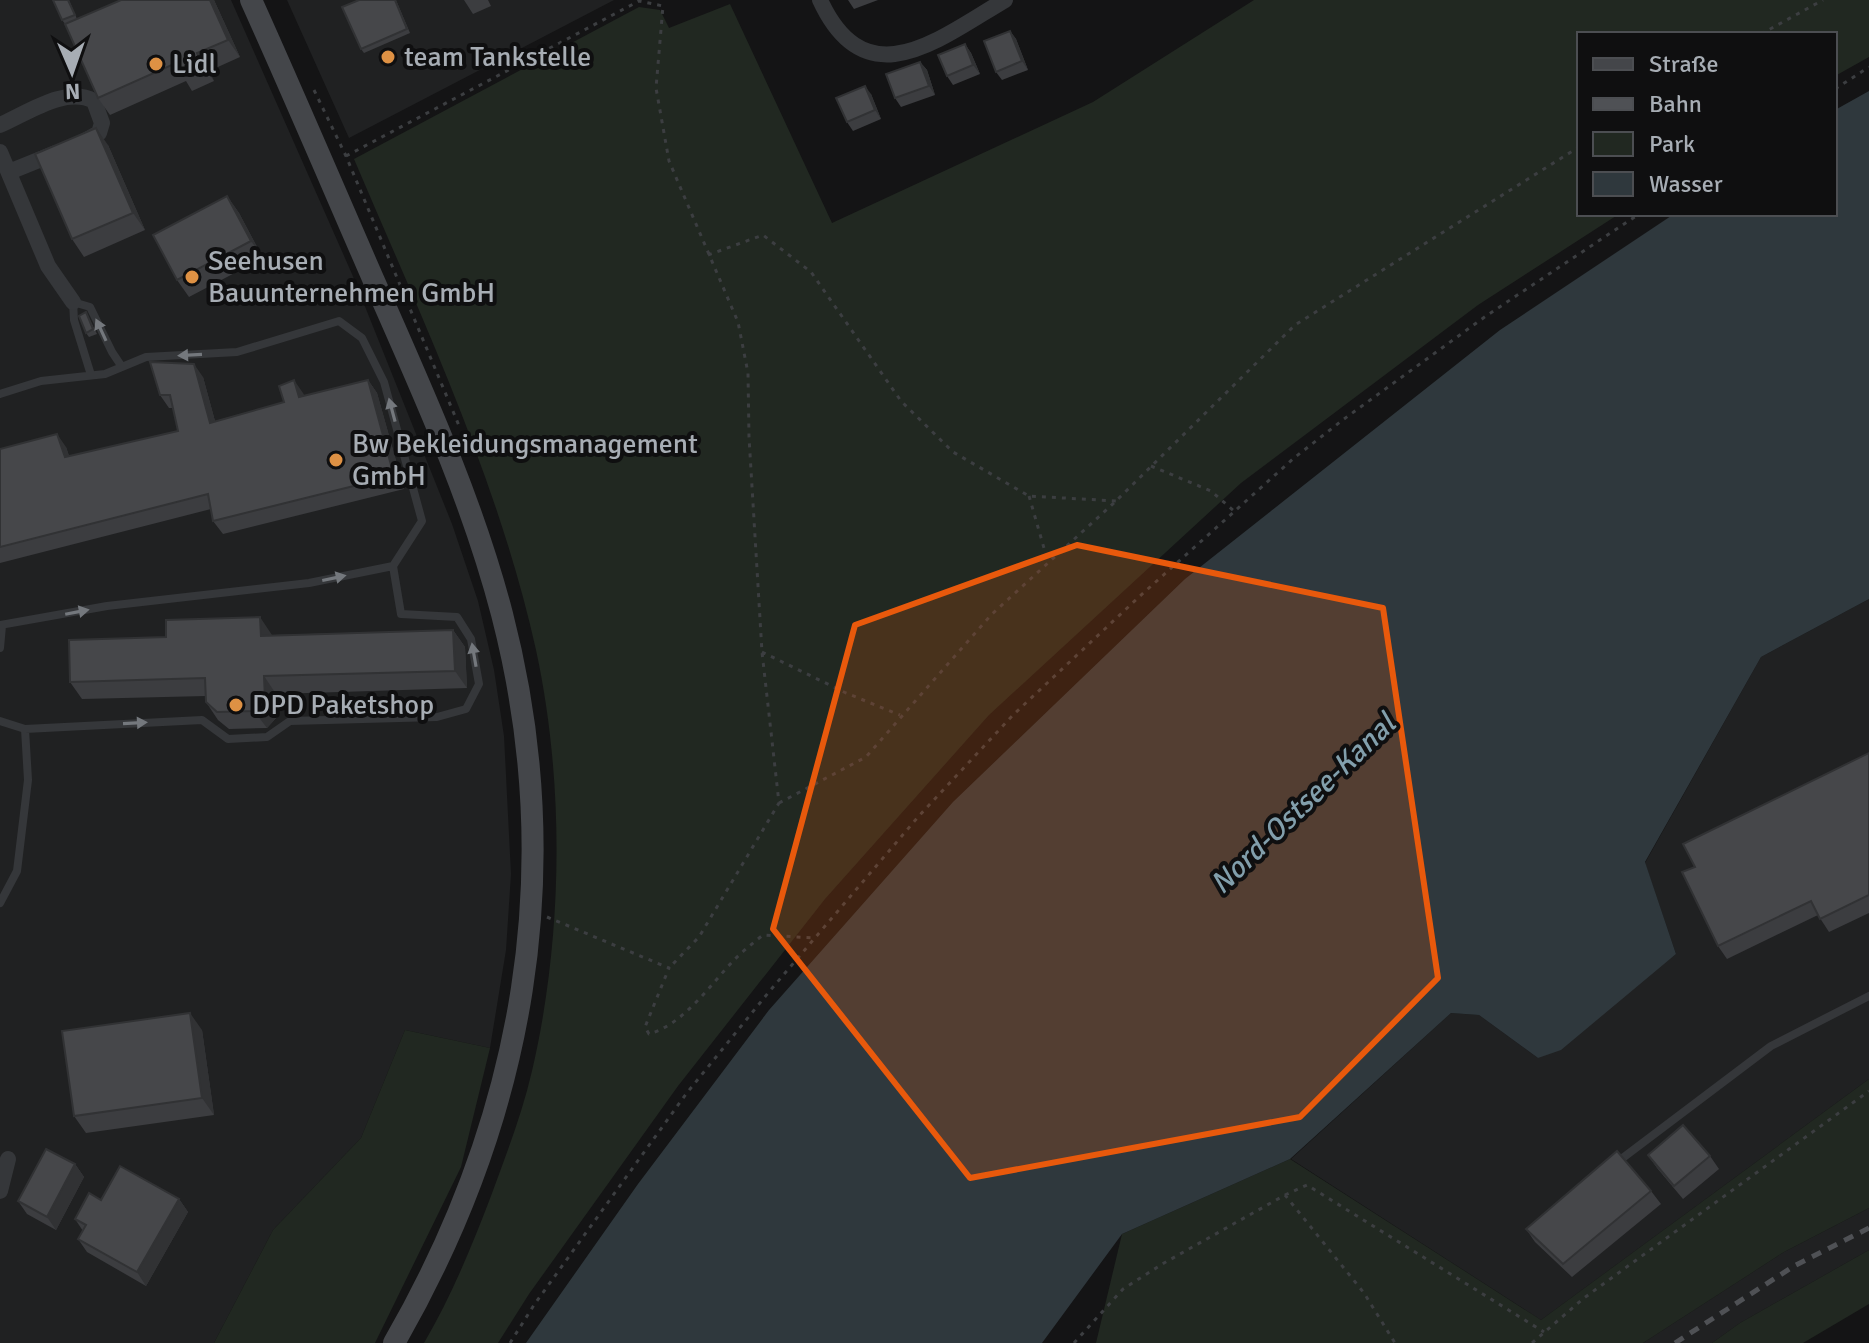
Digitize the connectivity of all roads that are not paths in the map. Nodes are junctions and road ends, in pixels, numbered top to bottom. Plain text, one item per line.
1 (251, 0) edge
2 (820, 0) edge
3 (1005, 0) edge
4 (0, 125) edge
5 (0, 152) edge
6 (9, 172) junction
7 (73, 302) junction
8 (122, 367) junction
9 (91, 375) junction
10 (0, 394) edge
11 (393, 566) junction
12 (1, 626) edge
13 (0, 648) edge
14 (0, 721) edge
15 (25, 729) junction
16 (0, 903) edge
17 (1869, 996) edge
18 (8, 1159) dead end
19 (1610, 1167) edge
20 (0, 1191) edge
21 (394, 1343) edge

1 - 21 main road
2 - 3 street
4 - 6 street
5 - 6 street
6 - 7 street
8 -> 7 lane
7 - 9 lane
8 - 9 lane
11 -> 8 lane
9 - 10 lane
12 -> 11 lane
15 -> 11 lane
12 - 13 lane
14 - 15 lane
15 - 16 lane
17 - 19 lane
18 - 20 street

